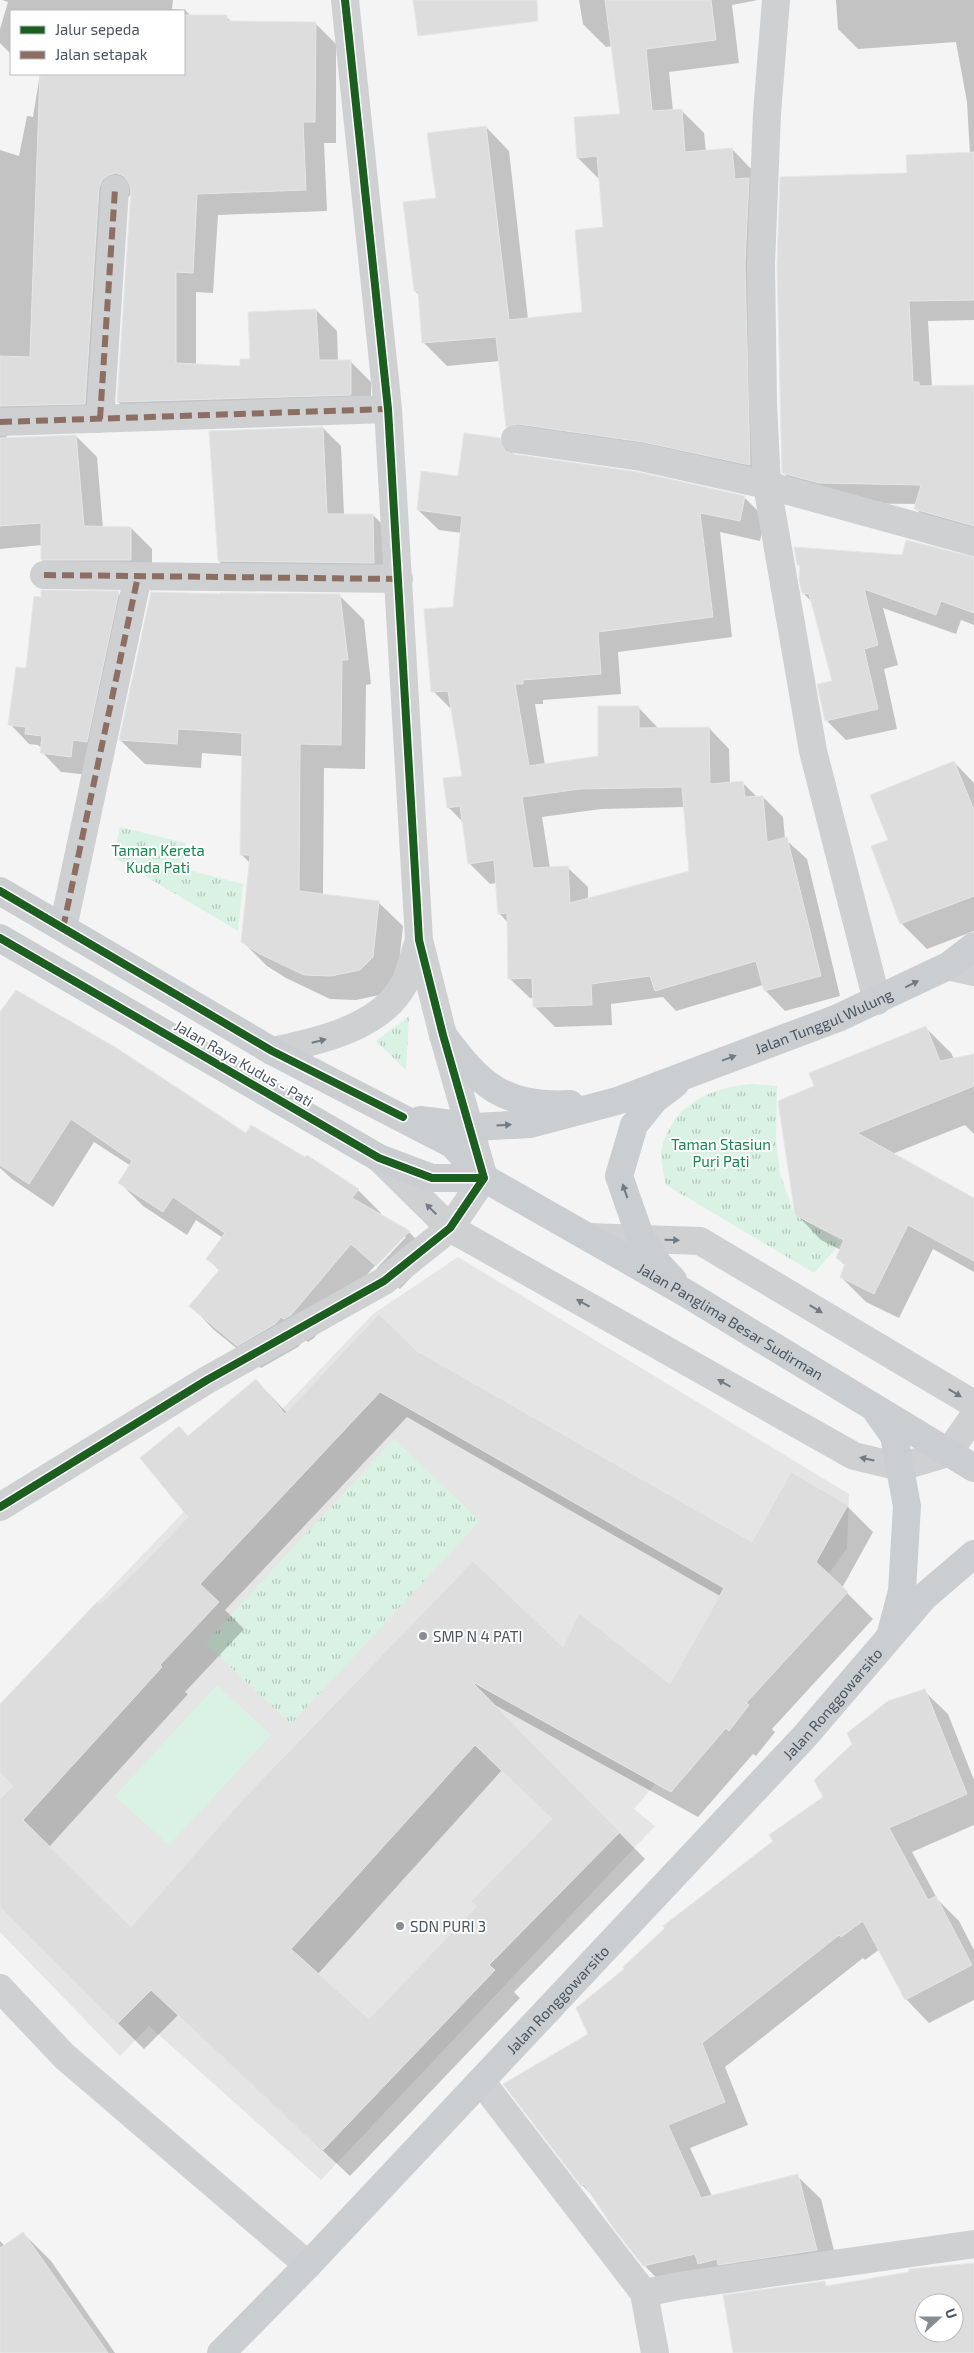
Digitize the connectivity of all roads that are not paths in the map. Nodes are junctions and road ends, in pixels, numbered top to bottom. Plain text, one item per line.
1 (345, 0) edge
2 (776, 0) edge
3 (115, 189) dead end
4 (388, 409) junction
5 (100, 419) junction
6 (0, 422) edge
7 (515, 439) dead end
8 (767, 484) junction
9 (974, 542) edge
10 (44, 575) dead end
11 (138, 576) junction
12 (399, 579) junction
13 (0, 891) edge
14 (63, 928) junction
15 (0, 938) edge
16 (419, 940) junction
17 (974, 946) edge
18 (948, 966) junction
19 (974, 972) edge
20 (877, 1001) junction
21 (443, 1036) junction
22 (272, 1051) junction
23 (679, 1076) junction
24 (617, 1100) junction
25 (403, 1117) junction
26 (469, 1127) junction
27 (379, 1158) junction
28 (484, 1178) junction
29 (450, 1228) junction
30 (588, 1238) junction
31 (642, 1239) junction
32 (684, 1292) junction
33 (974, 1404) edge
34 (872, 1406) junction
35 (974, 1416) edge
36 (948, 1453) junction
37 (900, 1467) junction
38 (974, 1468) edge
39 (0, 1507) edge
40 (974, 1554) edge
41 (888, 1642) junction
42 (0, 1988) edge
43 (481, 2082) junction
44 (974, 2244) edge
45 (308, 2265) junction
46 (644, 2293) junction
47 (221, 2353) edge
48 (655, 2353) edge

1 - 4 street
2 - 8 street
3 - 5 street
4 - 5 street
4 - 12 street
5 - 6 street
7 - 8 street
8 - 9 street
8 - 20 street
10 - 11 street
11 - 12 street
11 - 14 street
12 - 16 street
13 - 14 main road, Jalan Raya Kudus - Pati
14 - 22 main road, Jalan Raya Kudus - Pati
15 - 27 main road, Jalan Raya Kudus - Pati
16 - 21 street
22 -> 16 street
17 - 18 main road, Jalan Tunggul Wulung
18 - 19 street
20 -> 18 main road, Jalan Tunggul Wulung
23 -> 20 main road, Jalan Tunggul Wulung
21 - 24 main road
21 - 26 street
22 - 25 main road, Jalan Raya Kudus - Pati
23 - 24 main road, Jalan Tunggul Wulung
31 -> 23 main road
26 -> 24 main road
25 - 26 main road
25 - 28 main road, Jalan Raya Kudus - Pati
26 - 28 street
27 - 28 main road, Jalan Raya Kudus - Pati
29 -> 27 street
28 - 29 street
28 - 30 main road, Jalan Panglima Besar Sudirman
37 -> 29 street
29 - 39 street
30 - 31 street
30 - 32 main road, Jalan Panglima Besar Sudirman
31 - 32 main road
31 -> 33 street
32 - 34 main road, Jalan Panglima Besar Sudirman
34 - 36 main road, Jalan Panglima Besar Sudirman
34 - 37 main road
35 - 36 street
36 - 37 street
36 - 38 main road, Jalan Panglima Besar Sudirman
37 - 41 main road
40 - 41 main road, Jalan Ronggowarsito
41 - 43 main road, Jalan Ronggowarsito
42 - 45 street
43 - 45 main road, Jalan Ronggowarsito
43 - 46 street
44 - 46 street
45 - 47 main road, Jalan Ronggowarsito
46 - 48 street

